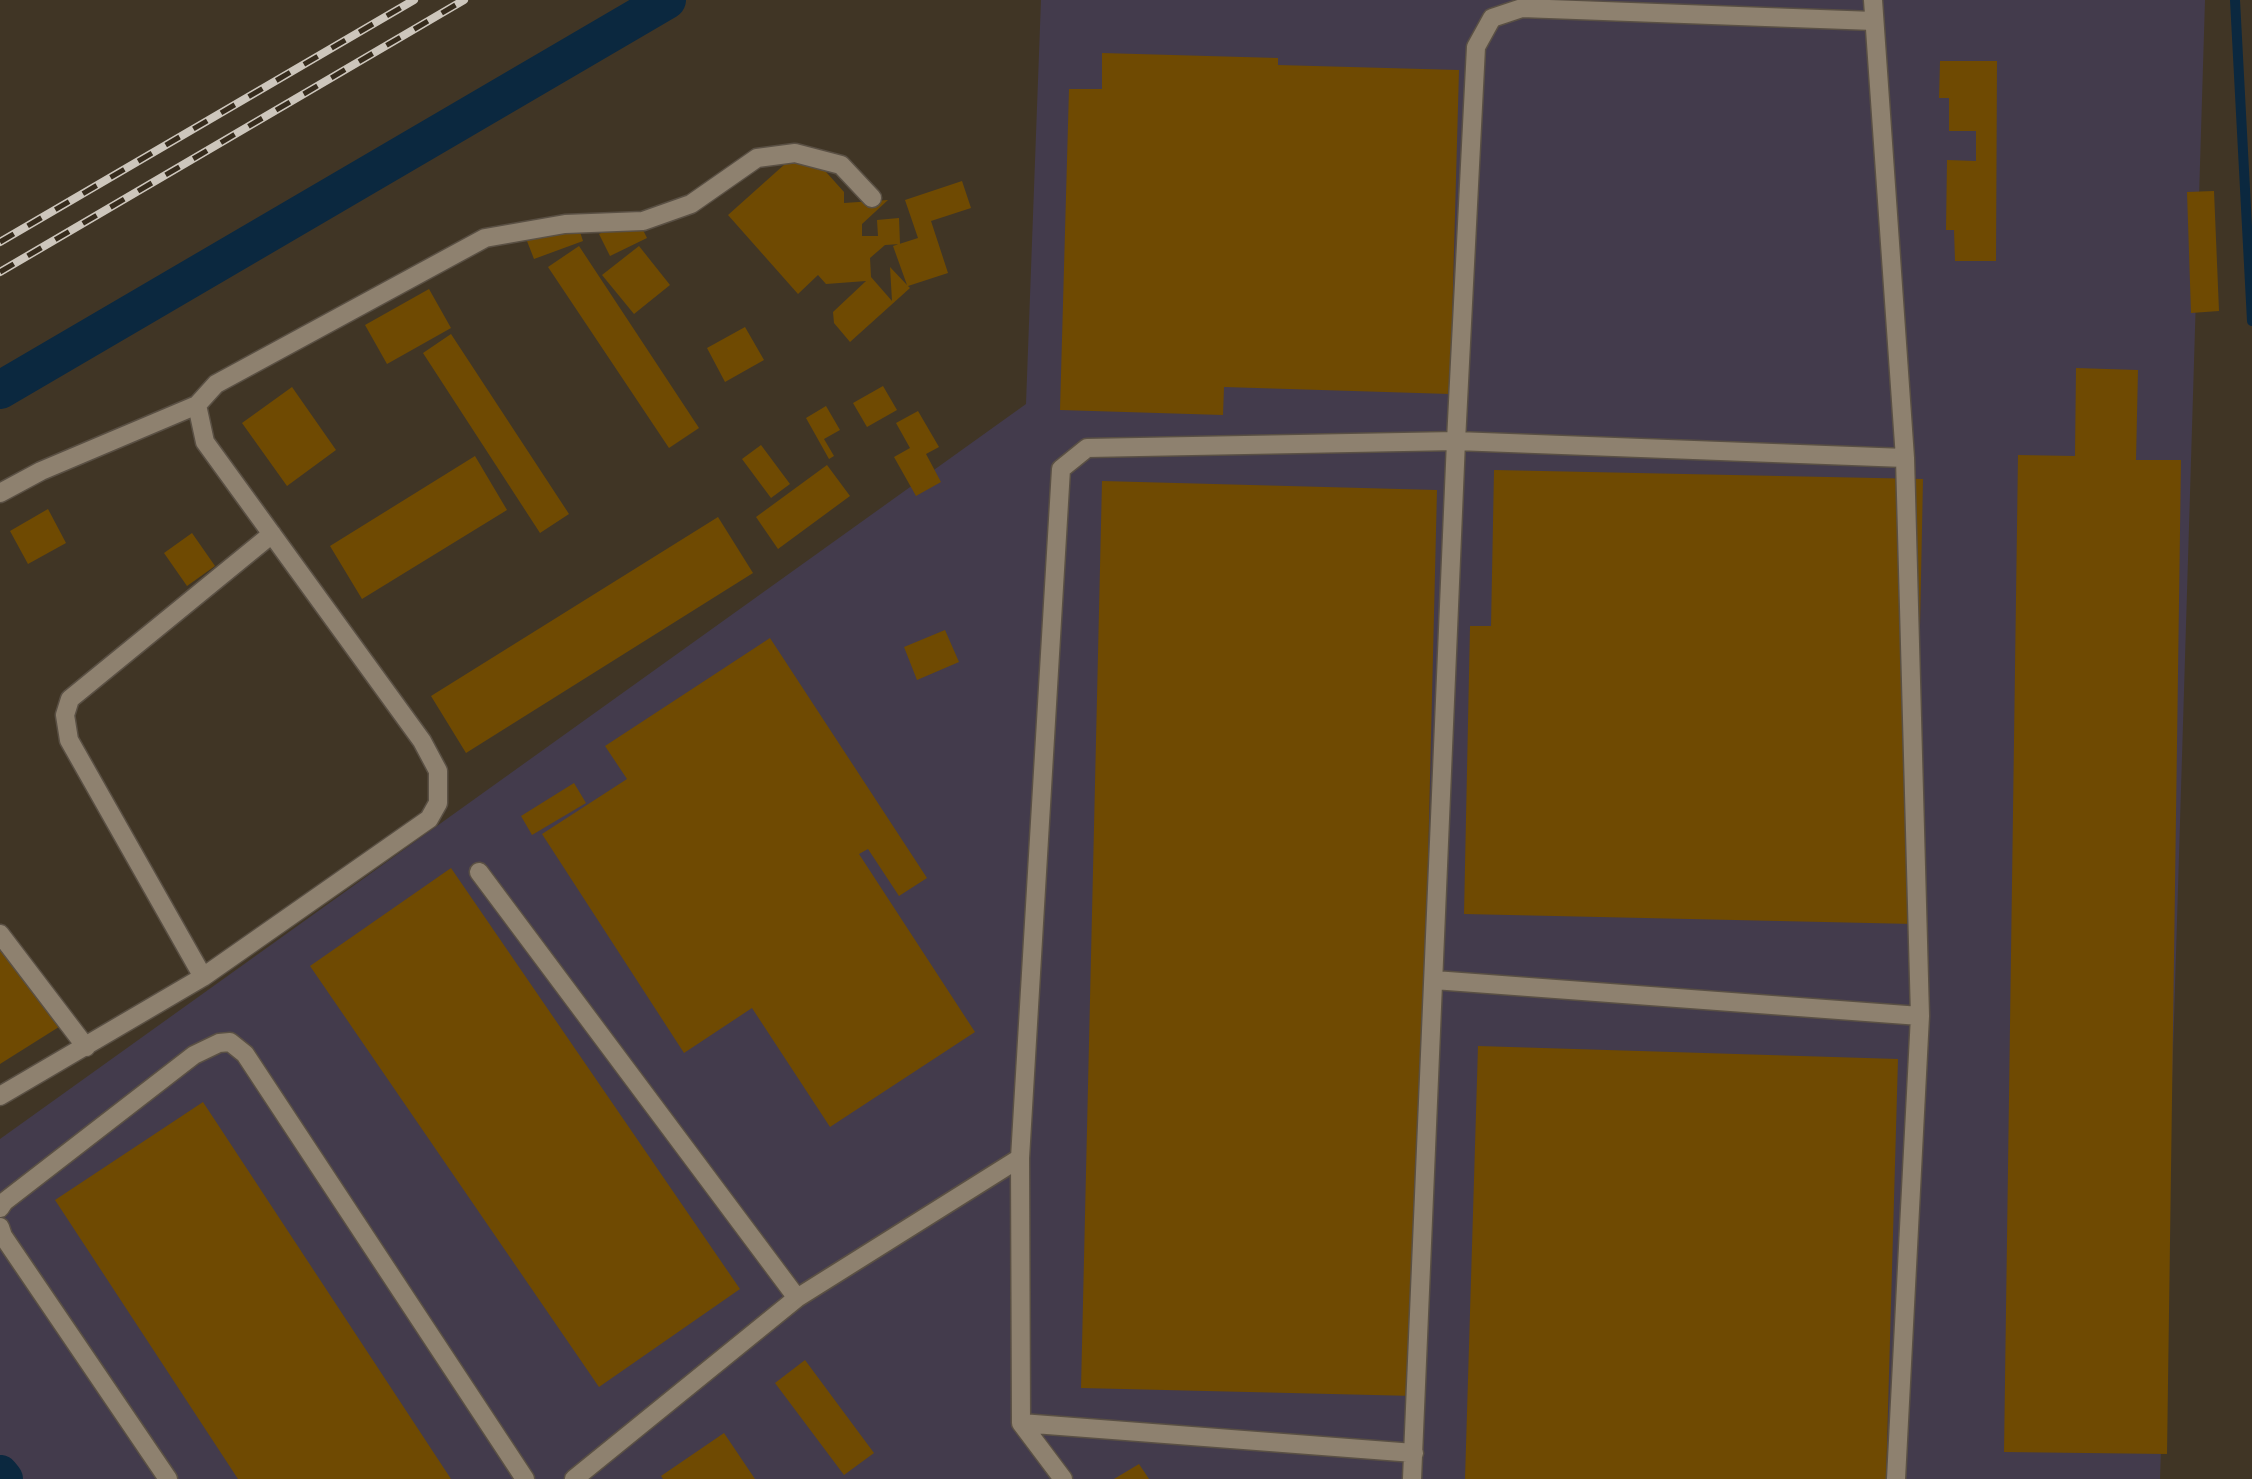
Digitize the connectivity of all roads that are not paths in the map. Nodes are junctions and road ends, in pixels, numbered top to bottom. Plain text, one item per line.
1 (1873, 0) edge
2 (1874, 21) junction
3 (872, 198) dead end
4 (197, 405) junction
5 (1456, 441) junction
6 (1905, 458) junction
7 (0, 493) edge
8 (272, 534) junction
9 (479, 872) dead end
10 (0, 934) edge
11 (203, 977) junction
12 (1434, 980) junction
13 (1920, 1016) junction
14 (86, 1047) junction
15 (0, 1096) edge
16 (1020, 1158) junction
17 (0, 1209) edge
18 (0, 1227) edge
19 (797, 1298) junction
20 (1021, 1423) junction
21 (1414, 1453) junction
22 (168, 1479) edge
23 (524, 1479) edge
24 (574, 1479) edge
25 (1063, 1479) edge
26 (1412, 1479) edge
27 (1896, 1479) edge

1 - 2 lane
2 - 5 lane
2 - 6 lane
3 - 4 lane
4 - 7 lane
4 - 8 lane
5 - 6 lane
5 - 12 lane
5 - 16 lane
6 - 13 lane
8 - 11 lane
8 - 11 lane
9 - 19 lane
10 - 14 lane
11 - 14 lane
12 - 13 lane
12 - 21 lane
13 - 27 lane
14 - 15 lane
16 - 19 lane
16 - 20 lane
17 - 23 lane
18 - 22 lane
19 - 24 lane
20 - 21 lane
20 - 25 lane
21 - 26 lane

